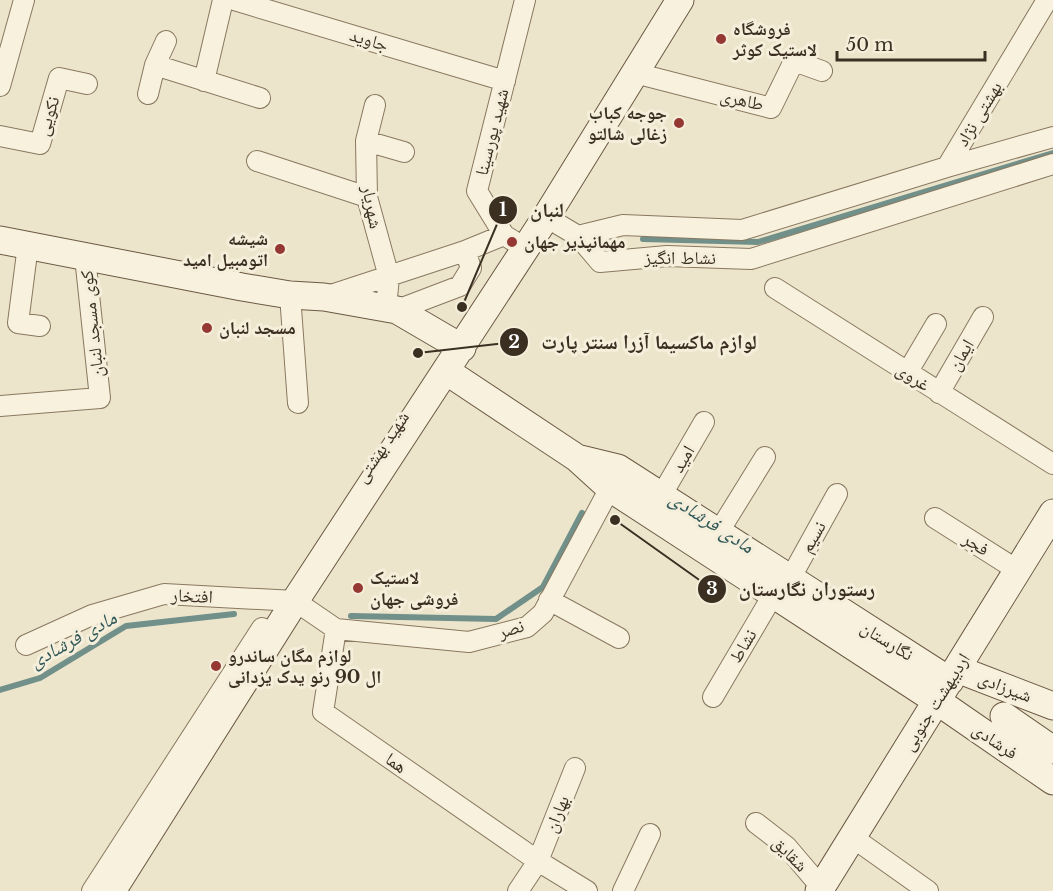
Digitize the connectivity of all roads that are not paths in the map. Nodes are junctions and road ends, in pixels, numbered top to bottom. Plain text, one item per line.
1 (24, 0) edge
2 (223, 0) edge
3 (234, 0) edge
4 (525, 0) edge
5 (666, 0) edge
6 (680, 0) edge
7 (1047, 0) edge
8 (166, 41) dead end
9 (155, 65) junction
10 (822, 71) dead end
11 (634, 73) junction
12 (204, 81) junction
13 (505, 81) junction
14 (87, 84) dead end
15 (0, 86) edge
16 (148, 94) dead end
17 (260, 98) dead end
18 (375, 105) dead end
19 (0, 136) edge
20 (1053, 137) edge
21 (366, 141) junction
22 (404, 152) dead end
23 (257, 161) dead end
24 (1053, 164) edge
25 (947, 167) junction
26 (367, 197) junction
27 (546, 217) junction
28 (578, 236) junction
29 (0, 240) edge
30 (515, 242) junction
31 (28, 245) junction
32 (465, 251) junction
33 (85, 257) junction
34 (389, 277) junction
35 (775, 288) dead end
36 (290, 295) junction
37 (324, 297) junction
38 (391, 309) junction
39 (983, 317) dead end
40 (936, 324) dead end
41 (40, 326) dead end
42 (457, 345) junction
43 (446, 371) junction
44 (907, 373) junction
45 (939, 393) junction
46 (298, 402) dead end
47 (0, 406) edge
48 (704, 422) dead end
49 (765, 457) dead end
50 (577, 458) junction
51 (1053, 464) edge
52 (610, 488) junction
53 (837, 494) dead end
54 (661, 496) junction
55 (1053, 513) edge
56 (936, 519) dead end
57 (718, 533) junction
58 (1017, 570) junction
59 (781, 587) junction
60 (288, 600) junction
61 (549, 600) junction
62 (336, 629) junction
63 (619, 638) dead end
64 (26, 645) dead end
65 (948, 684) junction
66 (713, 697) dead end
67 (1053, 706) edge
68 (1004, 717) dead end
69 (1053, 750) edge
70 (575, 768) dead end
71 (1053, 781) edge
72 (756, 823) dead end
73 (651, 834) dead end
74 (852, 837) junction
75 (538, 861) junction
76 (101, 889) edge
77 (820, 889) edge
78 (518, 891) edge
79 (587, 891) edge
80 (623, 891) edge
81 (928, 891) edge

1 - 15 street
2 - 12 street
3 - 13 street, جاوید
4 - 13 street, شهید پورسینا
5 - 30 street, شهید بهشتی
6 - 11 street, شهید بهشتی
7 - 25 street, بهشتی نژاد
8 - 9 street
9 - 12 street
9 - 16 street
10 - 11 street, طاهری
11 - 27 street, شهید بهشتی
12 - 17 street
13 - 30 street, شهید پورسینا
14 - 19 street, نکویی
18 - 21 street, شهریار
20 - 25 street, نشاط انگیز
21 - 22 street
21 - 26 street, شهریار
23 - 26 street
24 - 28 street, نشاط انگیز
25 - 28 street, نشاط انگیز
26 - 34 street, شهریار
27 - 28 street
27 - 30 street, شهید بهشتی
29 - 31 street
30 - 32 street
30 - 42 street, شهید بهشتی
31 - 33 street
31 - 41 street
32 - 34 street
32 - 38 street
33 - 36 street
33 - 47 street, کوی مسجد لنبان
34 - 37 street
34 - 38 street, شهریار
35 - 44 street, غروی
36 - 37 street
36 - 46 street
37 - 38 street
38 - 42 street
39 - 45 street, ایمان
40 - 44 street
42 - 43 street, شهید بهشتی
42 - 60 street, شهید بهشتی
43 - 50 street, نگارستان
43 - 60 street, شهید بهشتی
44 - 45 street, غروی
45 - 51 street, غروی
48 - 54 street, امید
49 - 57 street
50 - 52 street, نگارستان
50 - 54 street, نگارستان
52 - 59 street, نگارستان
52 - 61 street, نصر
53 - 59 street, نسیم
54 - 57 street, نگارستان
55 - 58 street, اردیبهشت جنوبی
56 - 58 street, فجر
57 - 59 street, نگارستان
58 - 65 street, اردیبهشت جنوبی
59 - 65 street, نگارستان
59 - 66 street, نشاط
60 - 62 street
60 - 64 street, افتخار
60 - 76 street, شهید بهشتی
61 - 62 street, نصر
61 - 63 street
62 - 75 street, هما
65 - 67 street, شیرزادی
65 - 71 street, فرشادی
65 - 74 street, اردیبهشت جنوبی
68 - 69 street, فرشادی
70 - 75 street, بهاران
72 - 77 street, شقایق
73 - 80 street
74 - 77 street, اردیبهشت جنوبی
74 - 81 street
75 - 78 street, بهاران
75 - 79 street

